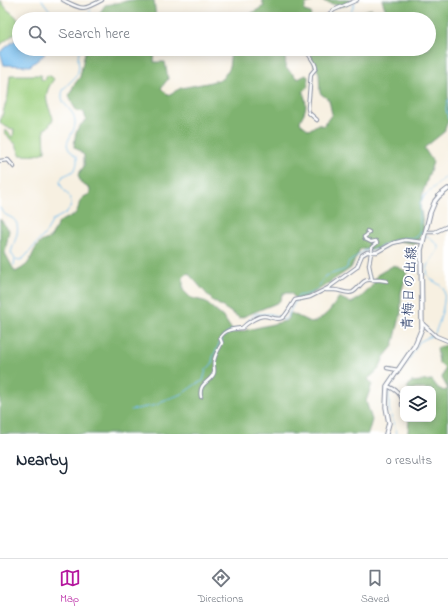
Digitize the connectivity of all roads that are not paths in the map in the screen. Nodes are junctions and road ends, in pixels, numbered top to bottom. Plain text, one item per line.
1 (63, 0) edge
2 (102, 0) edge
3 (357, 0) edge
4 (332, 12) edge
5 (310, 56) edge
6 (317, 120) dead end
7 (0, 161) edge
8 (14, 167) dead end
9 (448, 190) edge
10 (448, 226) edge
11 (367, 231) dead end
12 (425, 235) junction
13 (423, 242) junction
14 (372, 252) junction
15 (372, 280) junction
16 (387, 281) dead end
17 (324, 290) junction
18 (422, 323) junction
19 (448, 341) edge
20 (387, 368) dead end
21 (398, 370) junction
22 (390, 386) junction
23 (400, 396) edge
24 (201, 397) dead end
25 (386, 434) edge

1 - 2 street
3 - 4 street
5 - 6 street
7 - 8 street
9 - 12 main road, 青梅日の出線
10 - 12 street
11 - 14 street
12 - 13 main road, 青梅日の出線
13 - 14 street
13 - 18 main road, 青梅日の出線
14 - 15 street
14 - 17 street
15 - 16 street
15 - 17 street
17 - 24 street
18 - 19 street
18 - 21 main road, 青梅日の出線
20 - 21 street
21 - 22 main road, 青梅日の出線
22 - 23 street
22 - 25 main road, 青梅日の出線

